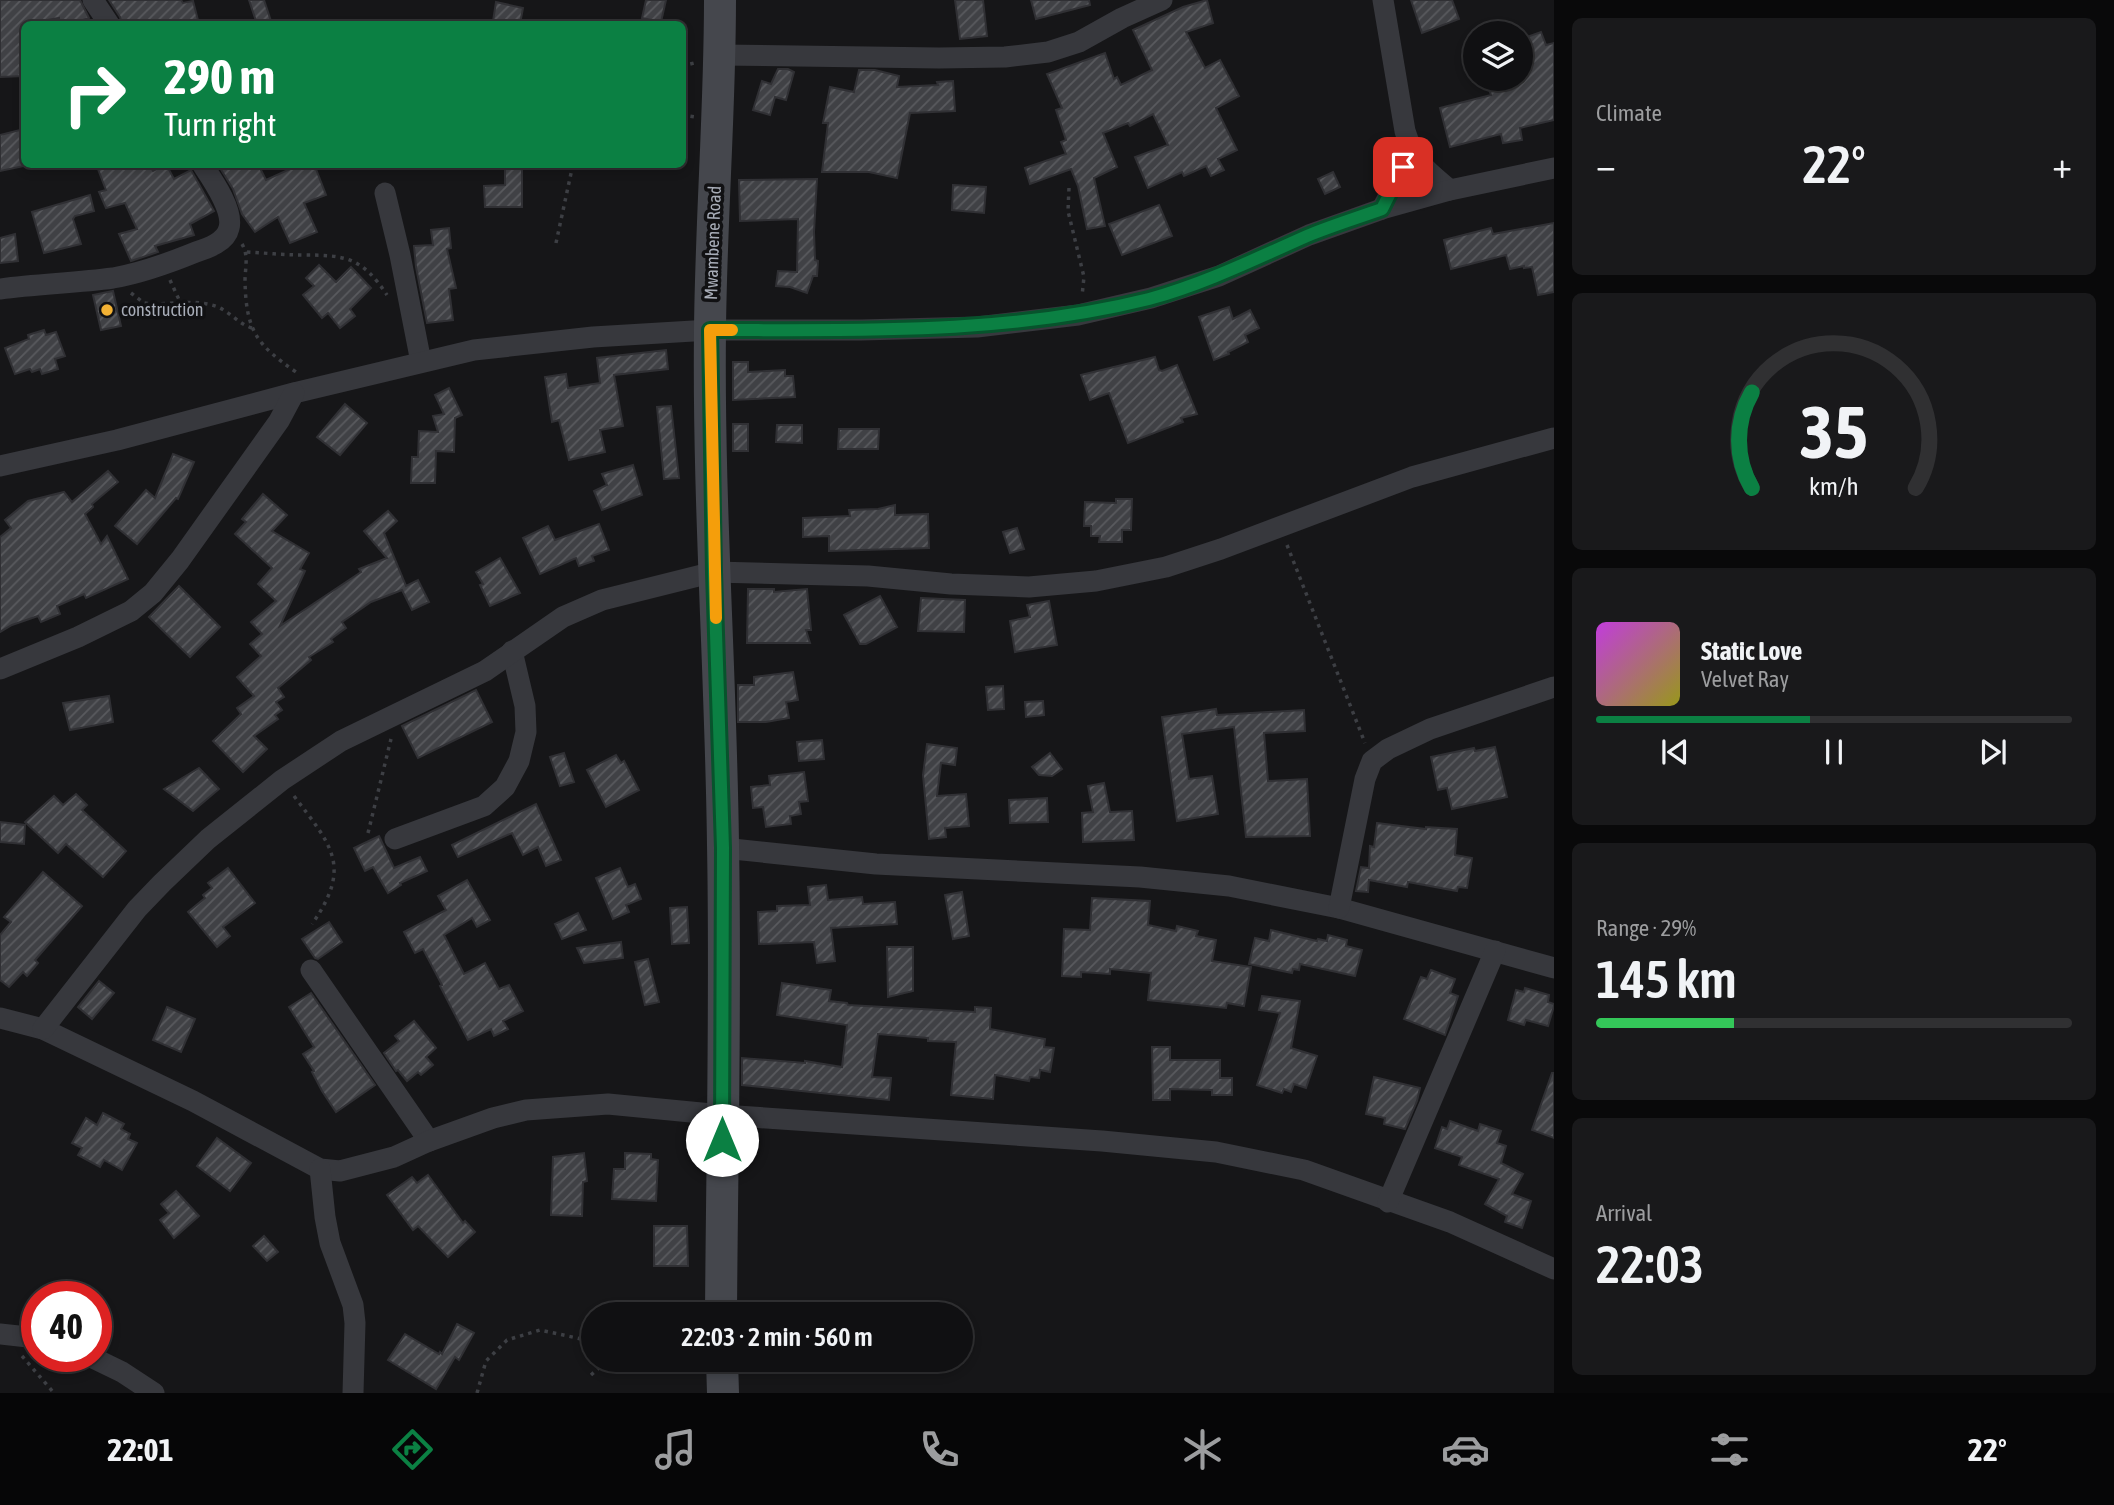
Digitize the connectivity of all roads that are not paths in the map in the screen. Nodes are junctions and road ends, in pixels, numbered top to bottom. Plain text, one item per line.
1 (93, 0) edge
2 (720, 0) edge
3 (1162, 0) edge
4 (1383, 0) edge
5 (107, 21) edge
6 (720, 55) junction
7 (1412, 152) junction
8 (205, 168) edge
9 (1554, 168) edge
10 (1450, 190) junction
11 (385, 193) dead end
12 (1382, 209) junction
13 (0, 289) edge
14 (710, 330) junction
15 (421, 362) junction
16 (294, 393) junction
17 (1554, 439) edge
18 (0, 466) edge
19 (714, 572) junction
20 (513, 651) junction
21 (0, 669) edge
22 (1554, 687) edge
23 (395, 839) dead end
24 (723, 848) junction
25 (1339, 908) junction
26 (1494, 951) junction
27 (1554, 968) edge
28 (311, 970) dead end
29 (0, 1018) edge
30 (43, 1029) junction
31 (722, 1115) junction
32 (429, 1141) junction
33 (320, 1169) junction
34 (1388, 1202) junction
35 (1554, 1269) edge
36 (721, 1302) edge
37 (1, 1334) edge
38 (21, 1336) edge
39 (112, 1367) edge
40 (722, 1372) edge
41 (154, 1393) edge
42 (353, 1393) edge
43 (723, 1393) edge

1 - 5 street
2 - 6 street, Mwambene Road
3 - 6 street
4 - 7 street
6 - 14 street, Mwambene Road
7 - 10 street
7 - 12 street
8 - 13 street
9 - 10 street
10 - 12 street
11 - 15 street
12 - 14 street
14 - 15 street
14 - 19 street, Mwambene Road
15 - 16 street
16 - 18 street
16 - 21 street
17 - 19 street
19 - 20 street
19 - 24 street, Mwambene Road
20 - 23 street
20 - 30 street
22 - 25 street
24 - 25 street
24 - 31 street, Mwambene Road
25 - 26 street
26 - 27 street
26 - 34 street
28 - 32 street
29 - 30 street
30 - 33 street
31 - 32 street
31 - 34 street
31 - 36 street, Mwambene Road
32 - 33 street
33 - 42 street
34 - 35 street
37 - 38 street
39 - 41 street
40 - 43 street

